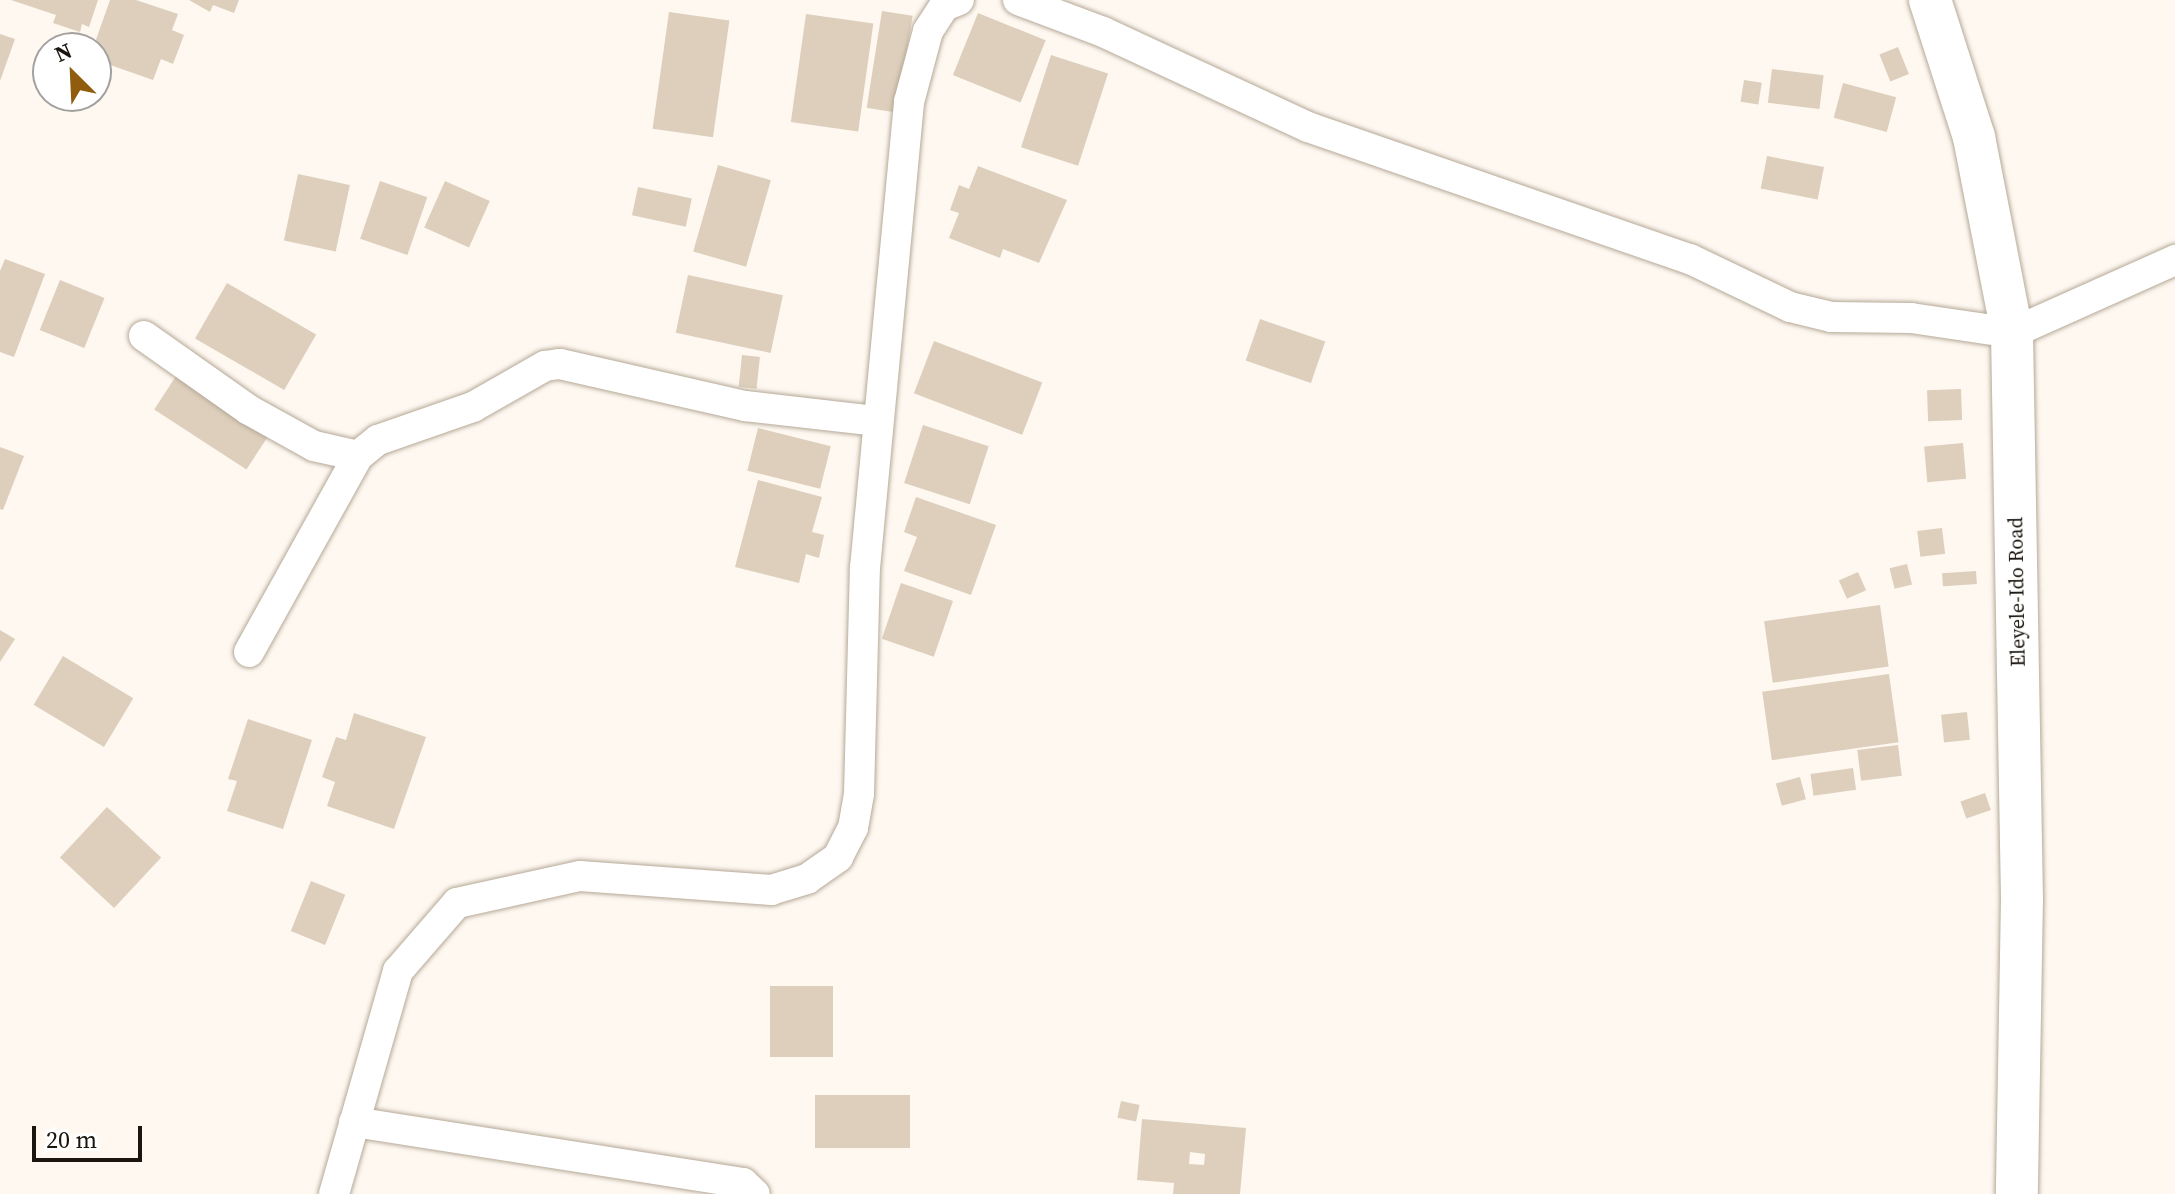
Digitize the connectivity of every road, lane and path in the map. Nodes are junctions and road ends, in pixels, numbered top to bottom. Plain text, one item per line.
1 (1018, 0) edge
2 (1930, 0) edge
3 (947, 2) edge
4 (2175, 260) edge
5 (2012, 333) junction
6 (144, 336) dead end
7 (876, 421) junction
8 (358, 456) junction
9 (249, 652) dead end
10 (354, 1122) junction
11 (334, 1194) edge
12 (755, 1194) edge
13 (2017, 1194) edge

1 - 5 street
2 - 5 main road, Eleyele-Ido Road
3 - 7 street
4 - 5 street
5 - 13 main road, Eleyele-Ido Road
6 - 8 street
7 - 8 street
7 - 10 street
8 - 9 street
10 - 11 street
10 - 12 street

